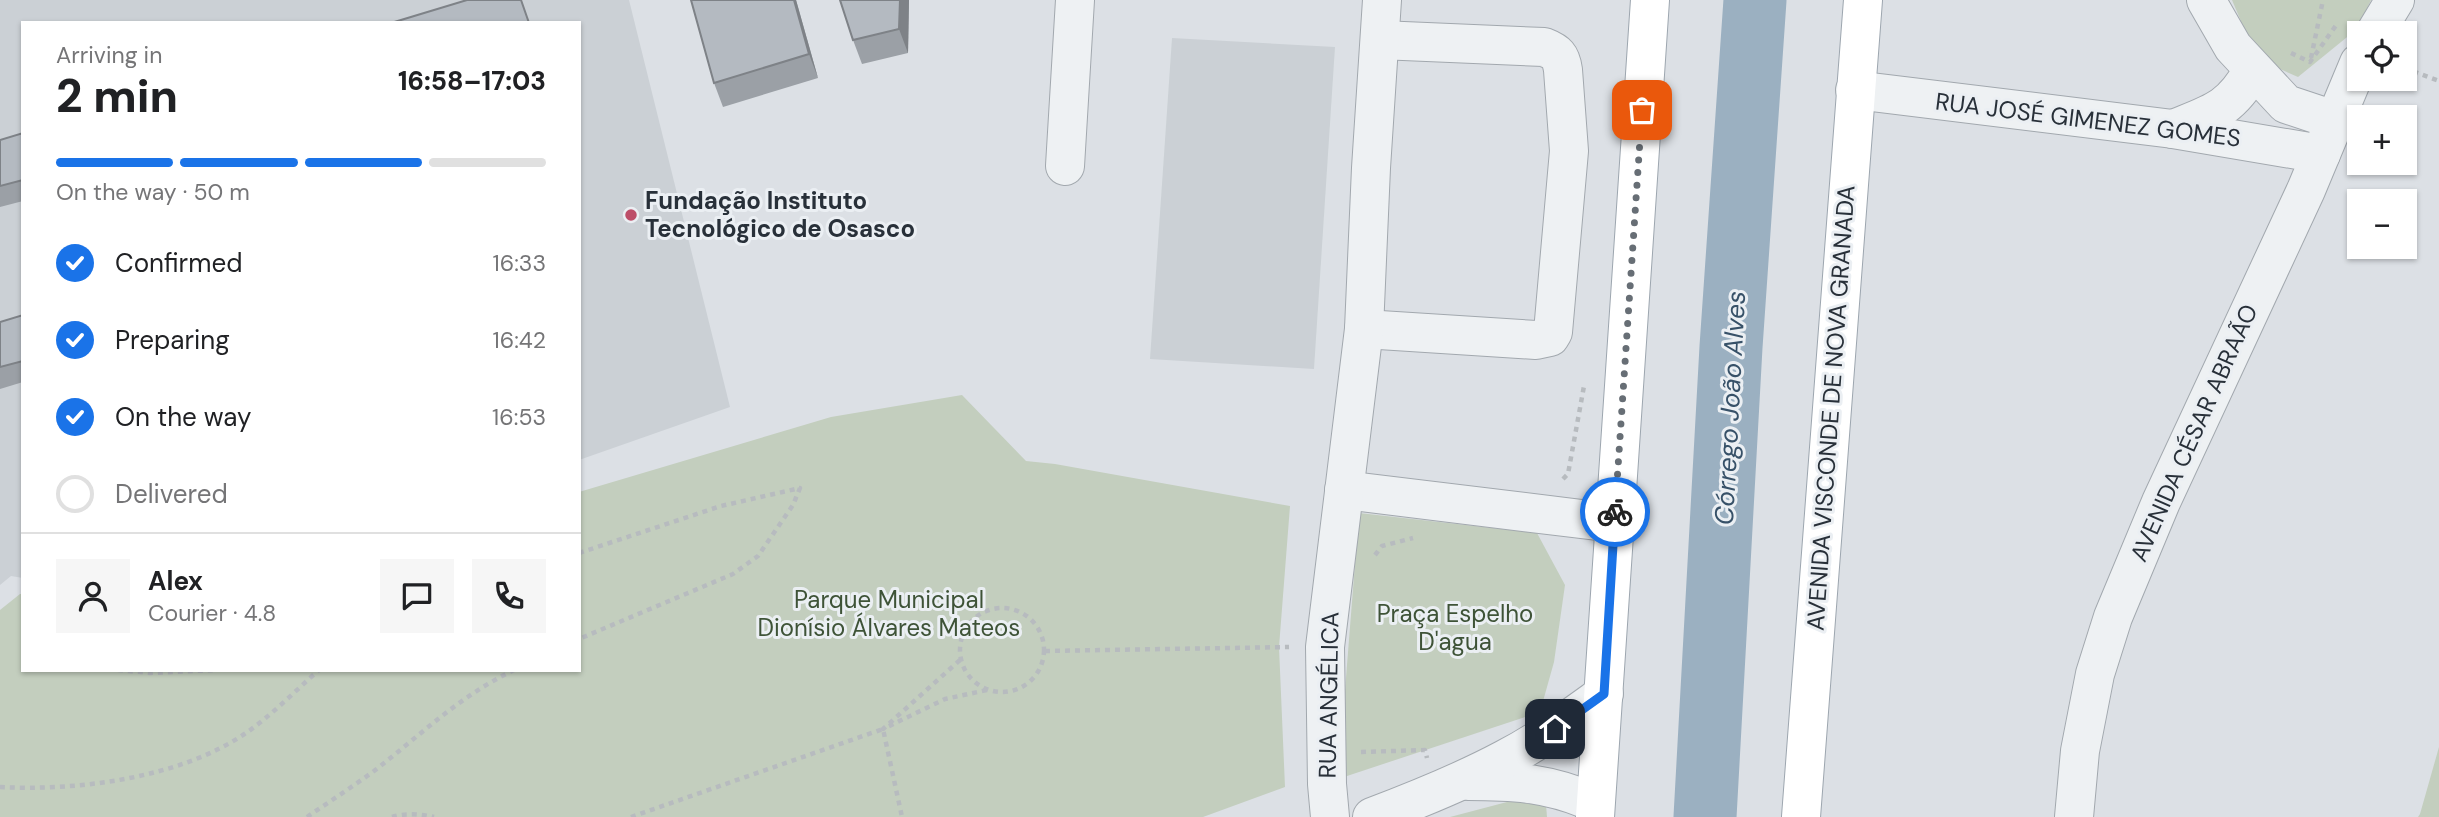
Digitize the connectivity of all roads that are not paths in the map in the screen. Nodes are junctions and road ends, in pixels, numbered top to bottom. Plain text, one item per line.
1 (1075, 0) edge
2 (1382, 0) edge
3 (1650, 0) edge
4 (1863, 0) edge
5 (2206, 0) edge
6 (2395, 0) edge
7 (2382, 21) edge
8 (1380, 40) junction
9 (2253, 70) junction
10 (1854, 90) junction
11 (2347, 91) edge
12 (2173, 129) junction
13 (2328, 137) junction
14 (1065, 166) dead end
15 (1364, 329) junction
16 (1344, 490) junction
17 (1614, 523) junction
18 (1604, 694) junction
19 (1447, 786) junction
20 (1595, 810) edge
21 (1330, 817) edge
22 (1372, 817) edge
23 (1801, 817) edge
24 (2074, 817) edge

1 - 14 street
2 - 8 street, RUA ANGÉLICA
3 - 17 main road
4 - 10 main road, AVENIDA VISCONDE DE NOVA GRANADA
5 - 9 street
6 - 7 street
8 - 15 street, RUA ANGÉLICA
8 - 15 street
9 - 12 street
9 - 13 street
10 - 12 street, RUA JOSÉ GIMENEZ GOMES
10 - 23 main road, AVENIDA VISCONDE DE NOVA GRANADA
11 - 13 street, AVENIDA CÉSAR ABRAÃO
12 - 13 street, RUA JOSÉ GIMENEZ GOMES
13 - 24 street, AVENIDA CÉSAR ABRAÃO
15 - 16 street, RUA ANGÉLICA
16 - 17 street
16 - 21 street, RUA ANGÉLICA
17 - 18 main road
18 - 19 street
18 - 20 main road
19 - 20 street
19 - 22 street

